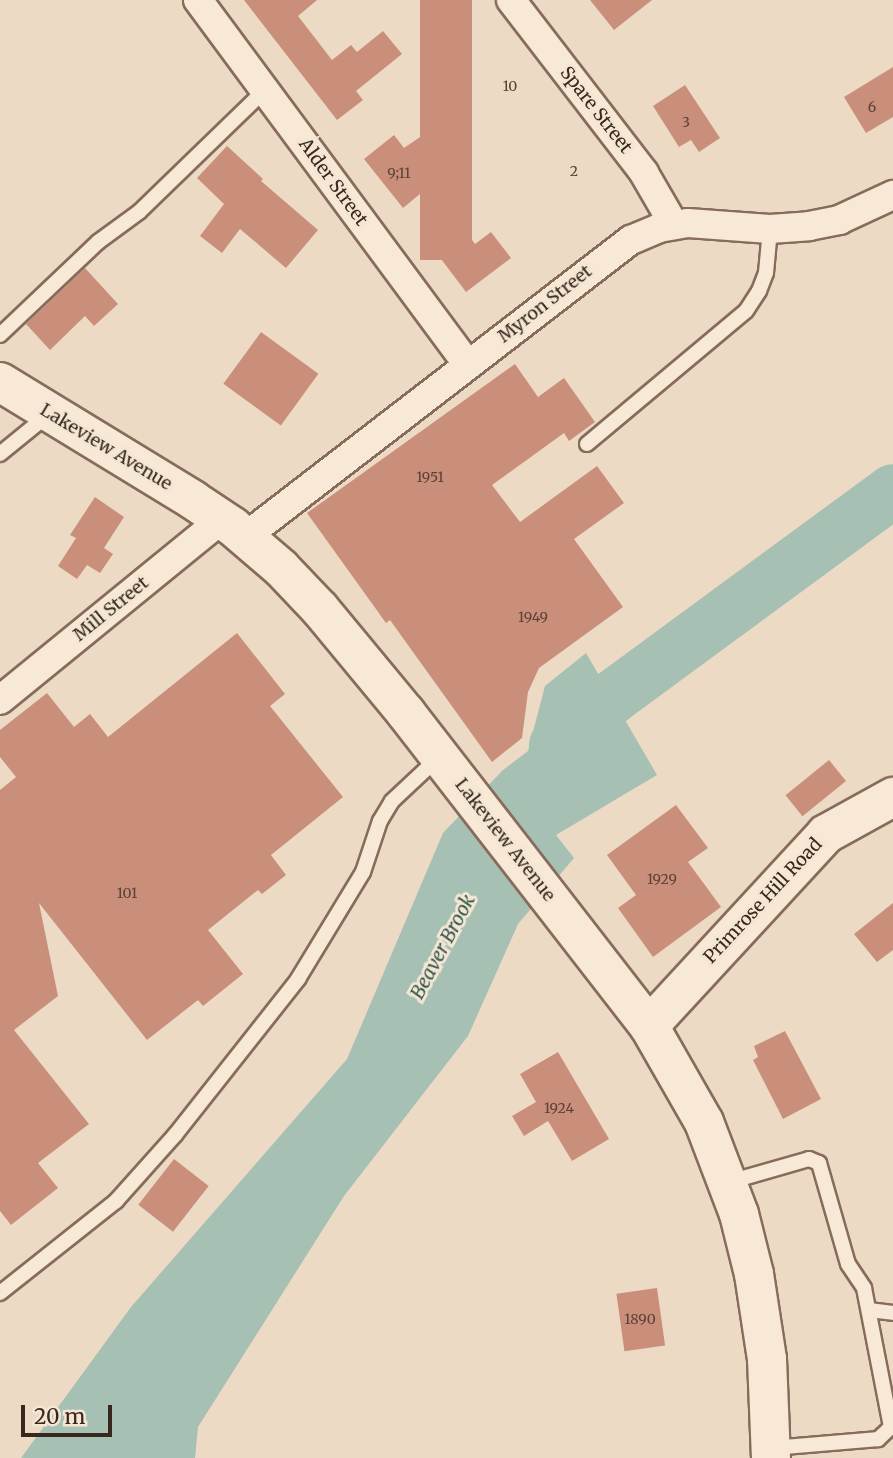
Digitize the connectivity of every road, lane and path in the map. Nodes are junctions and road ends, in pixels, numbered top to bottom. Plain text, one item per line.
1 (198, 0) edge
2 (511, 0) edge
3 (265, 90) junction
4 (893, 195) edge
5 (674, 225) junction
6 (770, 229) junction
7 (0, 335) edge
8 (467, 364) junction
9 (0, 382) edge
10 (50, 413) junction
11 (587, 444) dead end
12 (0, 454) edge
13 (234, 528) junction
14 (0, 699) edge
15 (450, 769) junction
16 (893, 797) edge
17 (649, 1026) junction
18 (729, 1182) junction
19 (0, 1293) edge
20 (869, 1310) junction
21 (893, 1313) edge
22 (886, 1440) edge
23 (771, 1453) edge

1 - 3 street, Alder Street
2 - 5 street, Spare Street
3 - 7 lane
3 - 8 street, Alder Street
4 - 6 street, Myron Street
5 - 6 street, Myron Street
5 - 8 street, Myron Street
6 - 11 lane
8 - 13 street, Myron Street
9 - 10 main road, Lakeview Avenue
10 - 12 lane
10 - 13 main road, Lakeview Avenue
13 - 14 street, Mill Street
13 - 15 main road, Lakeview Avenue
15 - 17 main road, Lakeview Avenue
15 - 19 lane
16 - 17 main road, Primrose Hill Road
17 - 18 main road, Lakeview Avenue
18 - 20 lane
18 - 23 main road, Lakeview Avenue
20 - 21 lane
20 - 22 lane
22 - 23 lane

